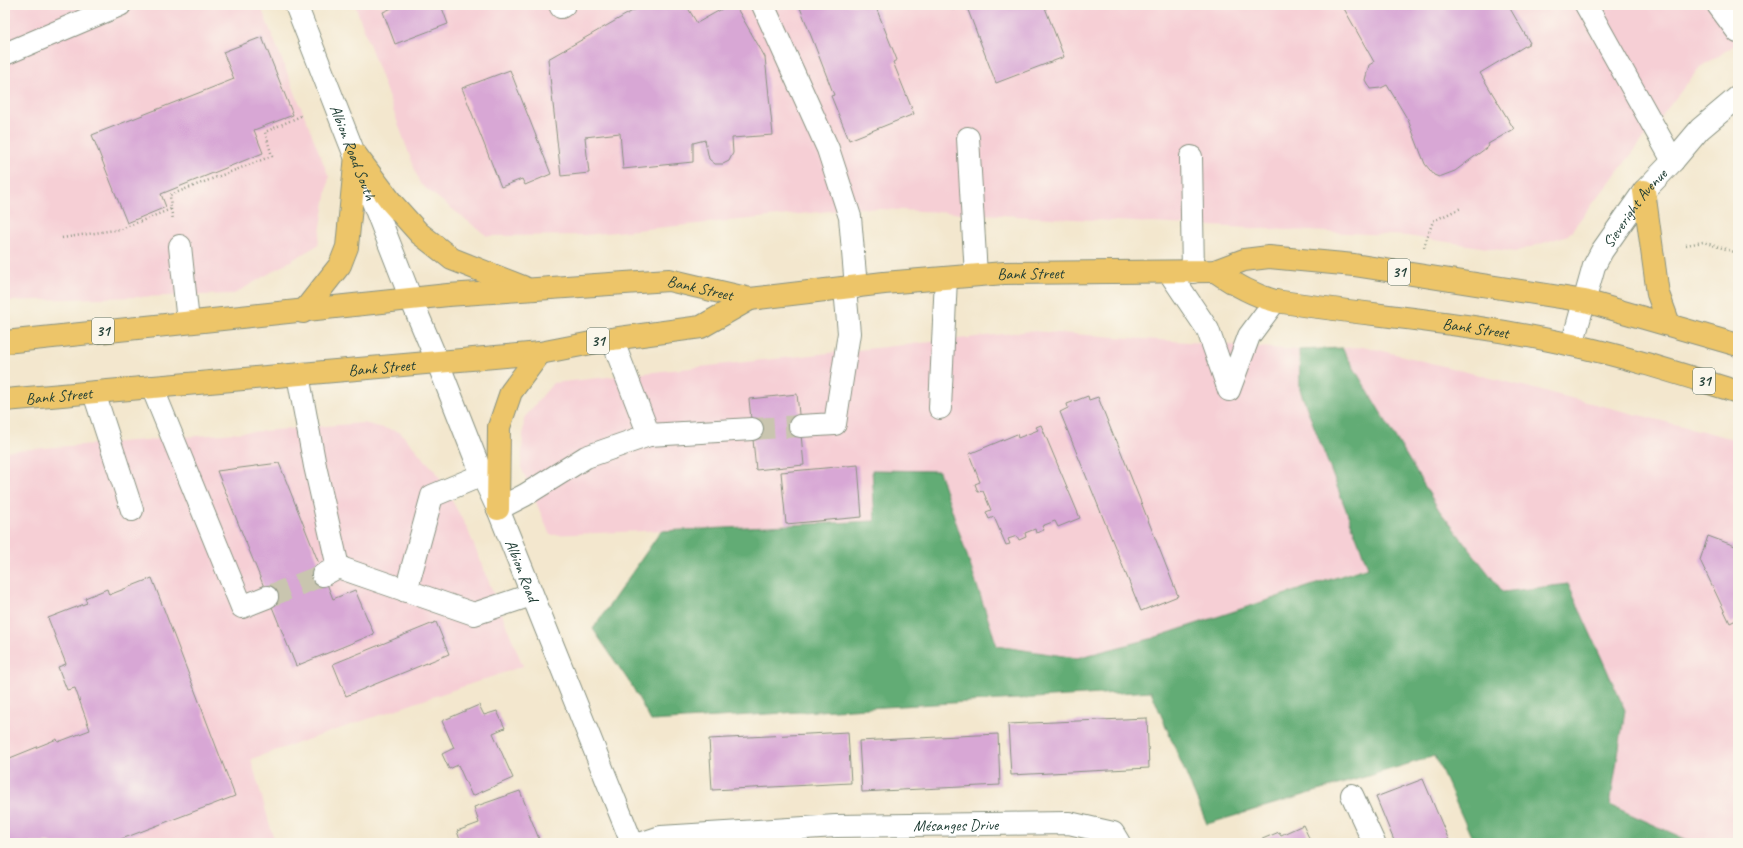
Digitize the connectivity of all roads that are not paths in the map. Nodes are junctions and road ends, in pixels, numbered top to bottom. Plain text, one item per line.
1 (120, 5) edge
2 (296, 5) edge
3 (560, 5) edge
4 (564, 5) edge
5 (763, 5) edge
6 (1586, 5) edge
7 (1718, 5) edge
8 (1738, 32) edge
9 (5, 54) edge
10 (1738, 97) edge
11 (968, 138) dead end
12 (356, 155) junction
13 (1191, 157) dead end
14 (1673, 161) junction
15 (1644, 191) junction
16 (180, 246) dead end
17 (1215, 271) junction
18 (1169, 272) junction
19 (1193, 272) junction
20 (976, 275) junction
21 (946, 278) junction
22 (851, 288) junction
23 (530, 289) junction
24 (411, 299) junction
25 (750, 299) junction
26 (1276, 301) junction
27 (1585, 301) junction
28 (303, 312) junction
29 (188, 322) junction
30 (1669, 324) junction
31 (612, 339) junction
32 (5, 342) edge
33 (1572, 345) junction
34 (1738, 345) edge
35 (540, 353) junction
36 (438, 363) junction
37 (298, 375) junction
38 (152, 387) junction
39 (1738, 392) edge
40 (94, 393) junction
41 (5, 400) edge
42 (940, 408) dead end
43 (800, 426) tunnel mouth
44 (752, 429) tunnel mouth
45 (649, 436) junction
46 (482, 475) junction
47 (498, 509) junction
48 (132, 510) dead end
49 (406, 591) junction
50 (531, 595) junction
51 (267, 596) tunnel mouth
52 (1352, 795) dead end
53 (632, 843) edge
54 (643, 843) edge
55 (1118, 843) edge
56 (1374, 843) edge

1 - 9 street
2 - 12 street, Albion Road South
3 - 4 street
5 - 22 street
6 - 14 street
7 - 8 street
10 - 14 street, Sieveright Avenue
11 - 20 street
12 - 23 main road
12 - 24 street, Albion Road South
12 - 28 main road
13 - 19 street
14 - 15 street, Sieveright Avenue
15 - 27 street, Sieveright Avenue
15 - 30 main road
16 - 29 street
17 - 19 main road, Bank Street / 31
17 - 26 main road, Bank Street / 31
17 - 27 main road, Bank Street / 31
18 - 19 main road, Bank Street / 31
18 - 20 main road, Bank Street / 31
18 - 26 street
20 - 21 main road, Bank Street / 31
21 - 22 main road, Bank Street / 31
21 - 42 street
22 - 25 main road, Bank Street / 31
22 - 43 street
23 - 24 main road, Bank Street / 31
23 - 25 main road, Bank Street / 31
24 - 28 main road, Bank Street / 31
24 - 36 street, Albion Road
25 - 31 main road, Bank Street / 31
26 - 33 main road, Bank Street / 31
27 - 30 main road, Bank Street / 31
27 - 33 street, Sieveright Avenue
28 - 29 main road, Bank Street / 31
29 - 32 main road, Bank Street / 31
30 - 34 main road, Bank Street / 31
31 - 35 main road, Bank Street / 31
31 - 45 street
33 - 39 main road, Bank Street / 31
35 - 36 main road, Bank Street / 31
35 - 47 main road
36 - 37 main road, Bank Street / 31
36 - 46 street, Albion Road
37 - 38 main road, Bank Street / 31
37 - 49 street
38 - 40 main road, Bank Street / 31
38 - 51 street
40 - 41 main road, Bank Street / 31
40 - 48 street
44 - 45 street
45 - 47 street
46 - 47 street, Albion Road
46 - 49 street
47 - 50 street, Albion Road
49 - 50 street
50 - 53 street, Albion Road
52 - 56 street
54 - 55 street, Mésanges Drive

